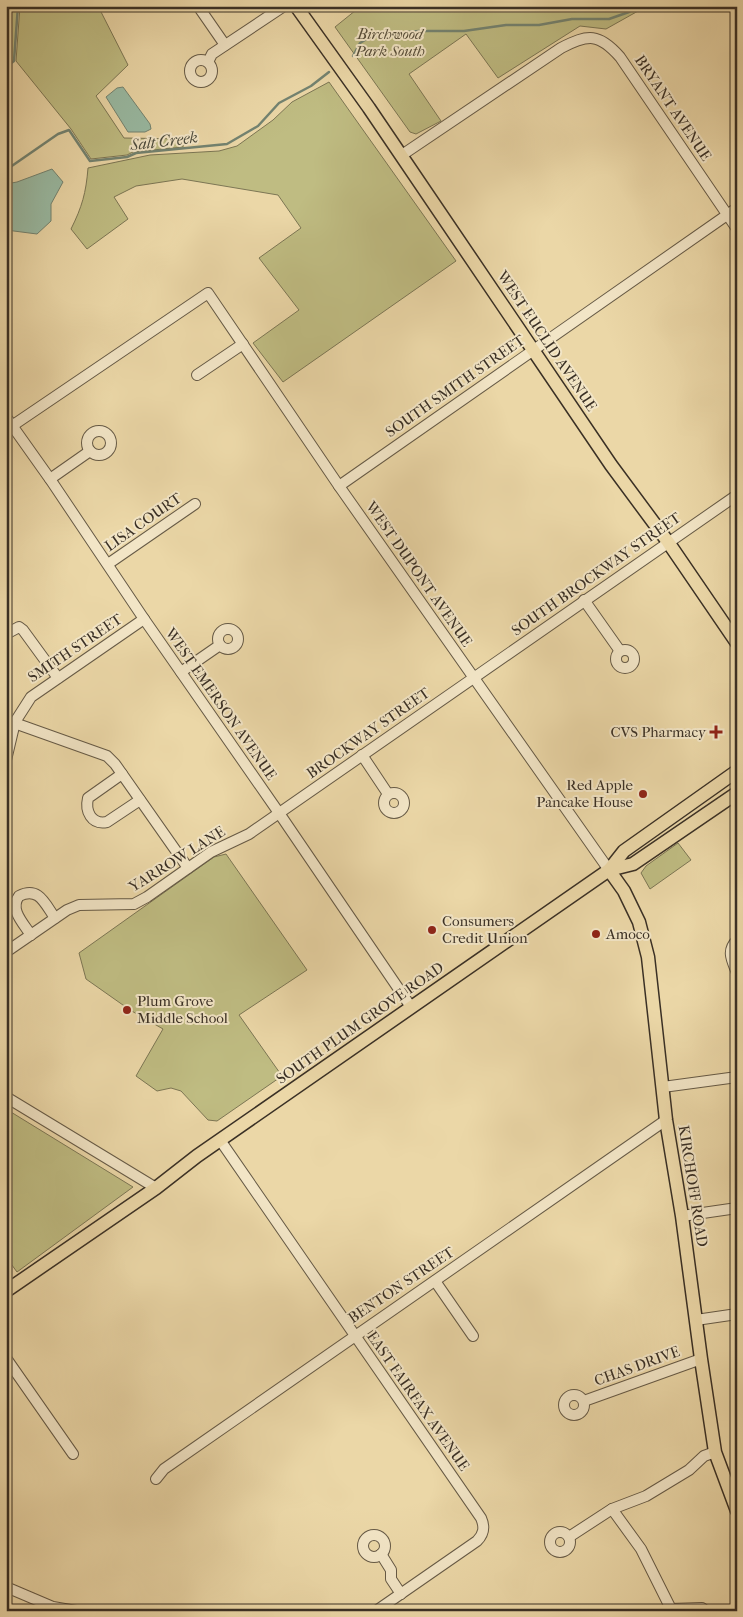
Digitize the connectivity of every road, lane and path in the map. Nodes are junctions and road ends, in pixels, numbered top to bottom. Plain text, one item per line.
1 (198, 6) edge
2 (284, 6) edge
3 (296, 6) edge
4 (225, 45) junction
5 (208, 62) dead end
6 (402, 156) junction
7 (737, 208) edge
8 (727, 215) junction
9 (737, 229) edge
10 (243, 344) junction
11 (533, 350) junction
12 (197, 375) dead end
13 (8, 424) edge
14 (90, 451) dead end
15 (50, 479) junction
16 (339, 486) junction
17 (737, 495) edge
18 (195, 504) dead end
19 (668, 542) junction
20 (108, 564) junction
21 (584, 600) junction
22 (144, 619) junction
23 (6, 634) edge
24 (737, 643) edge
25 (220, 645) dead end
26 (620, 651) dead end
27 (181, 672) junction
28 (473, 677) junction
29 (58, 678) junction
30 (10, 721) edge
31 (362, 755) junction
32 (6, 760) edge
33 (737, 771) edge
34 (122, 774) junction
35 (388, 794) dead end
36 (737, 794) edge
37 (140, 800) junction
38 (279, 813) junction
39 (188, 868) junction
40 (610, 870) junction
41 (55, 918) junction
42 (31, 935) junction
43 (737, 940) edge
44 (6, 952) edge
45 (737, 973) edge
46 (412, 1008) junction
47 (737, 1076) edge
48 (663, 1087) junction
49 (6, 1097) edge
50 (666, 1120) junction
51 (220, 1140) junction
52 (156, 1188) junction
53 (737, 1208) edge
54 (682, 1216) junction
55 (435, 1281) junction
56 (6, 1291) edge
57 (737, 1314) edge
58 (696, 1320) junction
59 (354, 1335) junction
60 (473, 1336) dead end
61 (6, 1358) edge
62 (700, 1359) junction
63 (584, 1401) dead end
64 (715, 1452) junction
65 (72, 1454) dead end
66 (156, 1479) dead end
67 (612, 1509) junction
68 (737, 1511) edge
69 (570, 1537) dead end
70 (381, 1554) dead end
71 (6, 1587) edge
72 (400, 1594) junction
73 (672, 1610) edge
74 (76, 1611) edge
75 (376, 1611) edge
76 (706, 1611) edge

1 - 4 street
2 - 4 street
3 - 6 main road, WEST EUCLID AVENUE
4 - 5 street
6 - 8 street, BRYANT AVENUE
6 - 11 main road, WEST EUCLID AVENUE
7 - 8 street, SOUTH SMITH STREET
8 - 9 street, BRYANT AVENUE
8 - 11 street, SOUTH SMITH STREET
10 - 12 street
10 - 13 street, WEST DUPONT AVENUE
10 - 16 street, WEST DUPONT AVENUE
11 - 16 street, SOUTH SMITH STREET
11 - 19 main road, WEST EUCLID AVENUE
13 - 15 street, WEST EMERSON AVENUE
14 - 15 street
15 - 20 street, WEST EMERSON AVENUE
16 - 28 street, WEST DUPONT AVENUE
17 - 19 street, SOUTH BROCKWAY STREET
18 - 20 street, LISA COURT
19 - 21 street, SOUTH BROCKWAY STREET
19 - 24 main road, WEST EUCLID AVENUE
20 - 22 street, WEST EMERSON AVENUE
21 - 26 street
21 - 28 street, SOUTH BROCKWAY STREET
22 - 27 street, WEST EMERSON AVENUE
22 - 29 street, SMITH STREET
23 - 29 street
25 - 27 street
27 - 38 street, WEST EMERSON AVENUE
28 - 31 street, BROCKWAY STREET
28 - 40 street, WEST DUPONT AVENUE
29 - 30 street, SMITH STREET
30 - 32 street, SMITH STREET
30 - 34 street
31 - 35 street
31 - 38 street, BROCKWAY STREET
33 - 40 main road, SOUTH PLUM GROVE ROAD
34 - 37 street
34 - 37 street
36 - 40 main road, SOUTH PLUM GROVE ROAD
37 - 39 street
38 - 39 street, YARROW LANE
38 - 46 street, WEST EMERSON AVENUE
39 - 41 street, YARROW LANE
40 - 46 main road, SOUTH PLUM GROVE ROAD
40 - 48 main road, KIRCHOFF ROAD
41 - 42 street, YARROW LANE
41 - 42 street
42 - 44 street, YARROW LANE
43 - 45 street
46 - 51 main road, SOUTH PLUM GROVE ROAD
47 - 48 street
48 - 50 main road, KIRCHOFF ROAD
49 - 52 street
50 - 54 main road, KIRCHOFF ROAD
50 - 55 street, BENTON STREET
51 - 52 main road, SOUTH PLUM GROVE ROAD
51 - 59 street, EAST FAIRFAX AVENUE
52 - 56 main road, SOUTH PLUM GROVE ROAD
53 - 54 street
54 - 58 main road, KIRCHOFF ROAD
55 - 59 street, BENTON STREET
55 - 60 street
57 - 58 street
58 - 62 main road, KIRCHOFF ROAD
59 - 66 street, BENTON STREET
59 - 72 street, EAST FAIRFAX AVENUE
61 - 65 street
62 - 63 street, CHAS DRIVE
62 - 64 main road, KIRCHOFF ROAD
64 - 67 street
64 - 68 main road, KIRCHOFF ROAD
67 - 69 street
67 - 73 street
70 - 72 street
71 - 74 street
72 - 75 street
73 - 76 street

